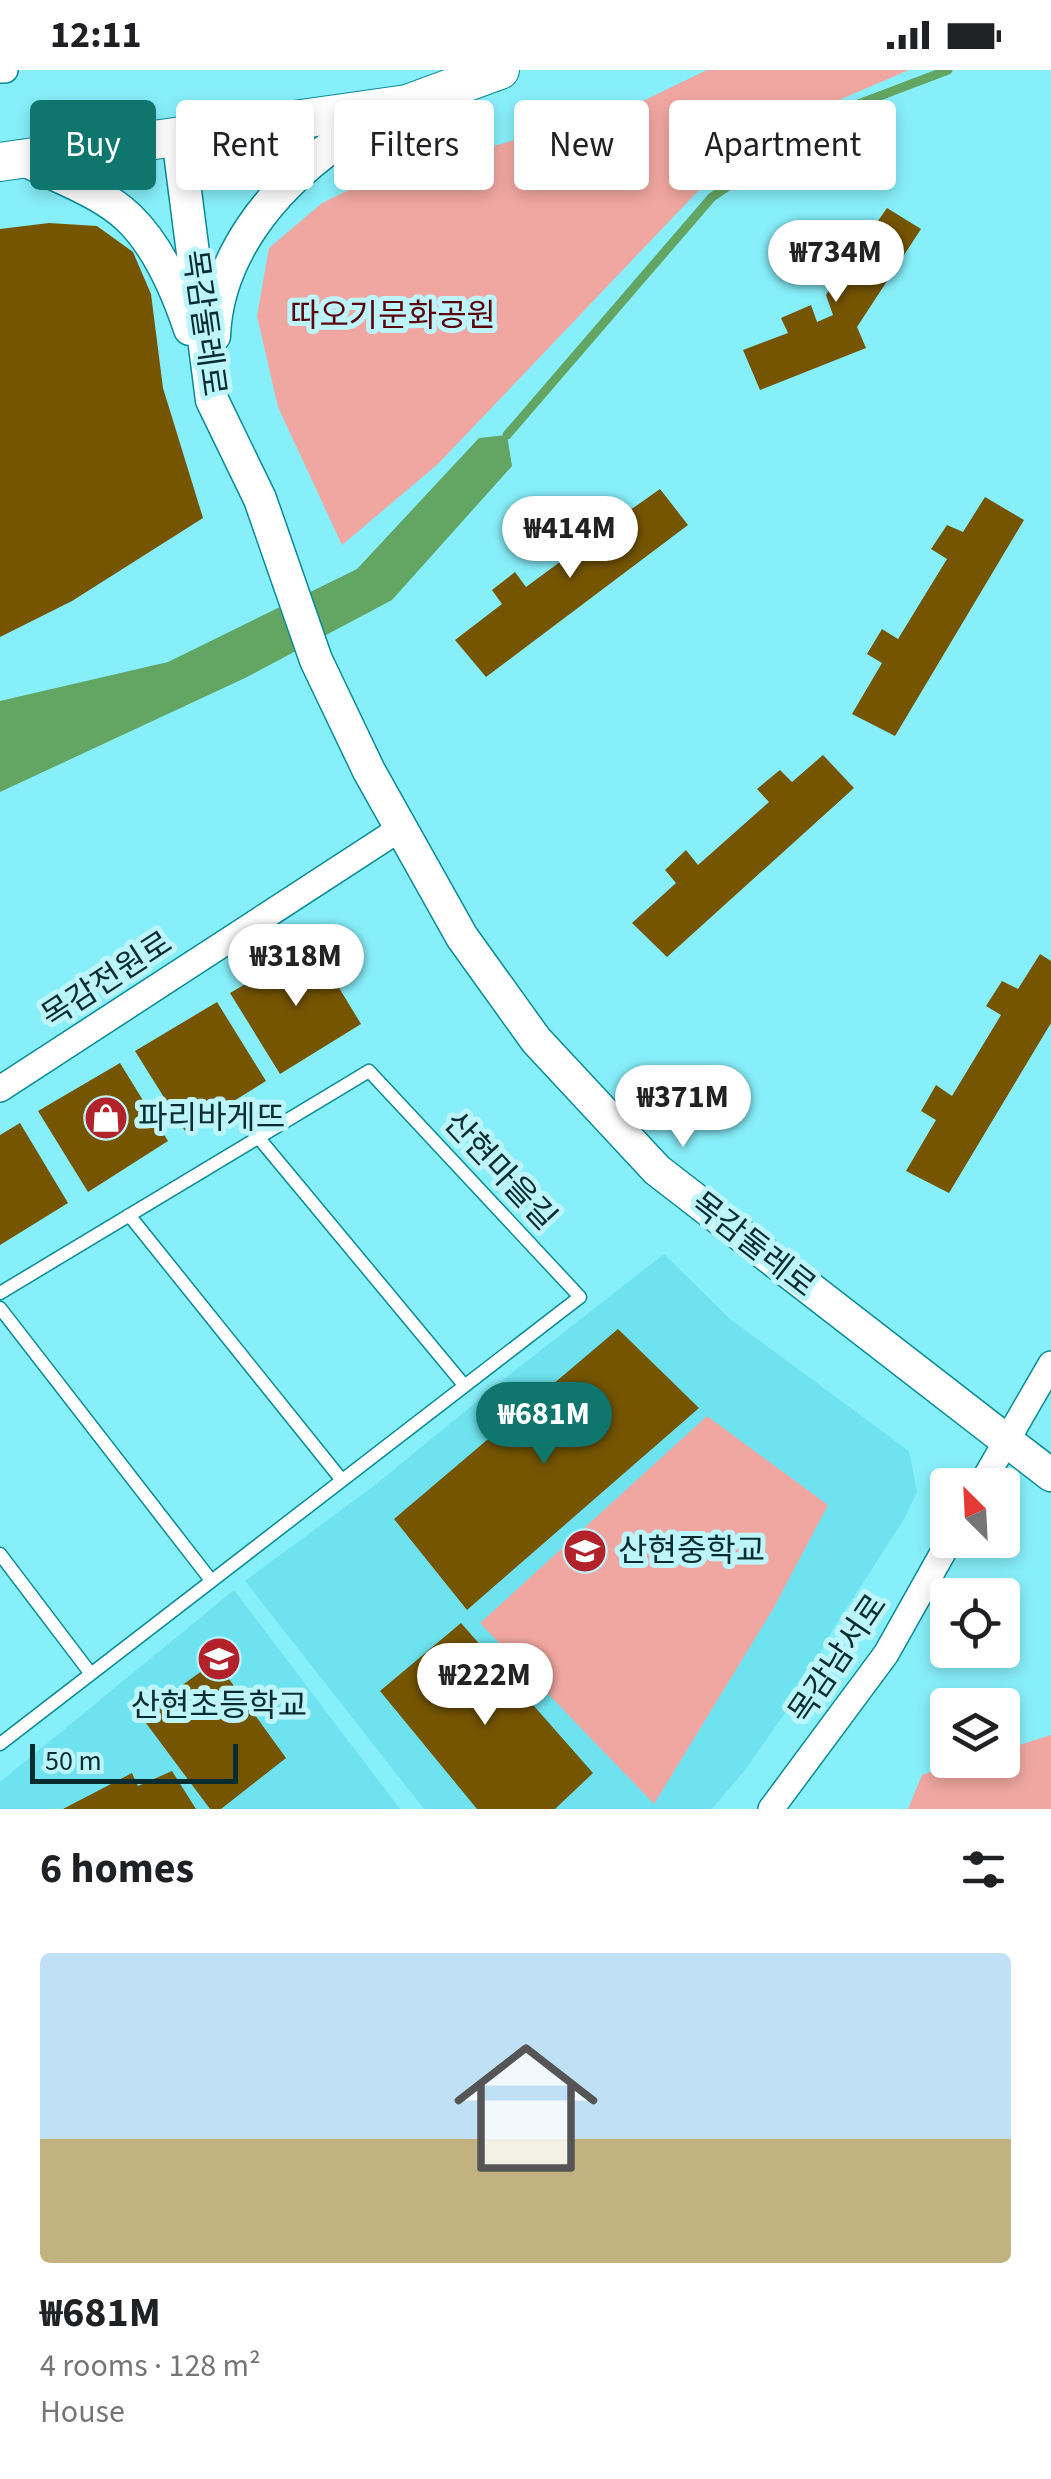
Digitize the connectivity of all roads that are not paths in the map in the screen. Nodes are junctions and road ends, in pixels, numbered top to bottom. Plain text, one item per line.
1 (500, 70) edge
2 (418, 100) edge
3 (176, 137) edge
4 (334, 144) edge
5 (12, 161) edge
6 (185, 190) edge
7 (212, 400) junction
8 (401, 828) junction
9 (0, 1089) edge
10 (258, 1138) junction
11 (129, 1216) junction
12 (0, 1293) edge
13 (0, 1308) edge
14 (1051, 1364) edge
15 (464, 1385) junction
16 (1006, 1441) junction
17 (991, 1468) edge
18 (1051, 1475) edge
19 (341, 1479) junction
20 (0, 1554) edge
21 (940, 1558) edge
22 (210, 1579) junction
23 (90, 1674) junction
24 (0, 1744) edge
25 (772, 1809) edge

1 - 2 main road
3 - 5 main road
4 - 7 street
5 - 7 street
6 - 7 street, 목감둘레로
7 - 8 street, 목감둘레로
8 - 9 street, 목감전원로
8 - 16 street, 목감둘레로
10 - 11 lane, 산현마을길
10 - 15 lane
10 - 15 lane, 산현마을길
11 - 12 lane, 산현마을길
11 - 19 lane
13 - 22 lane
14 - 16 street
15 - 19 lane, 산현마을길
16 - 17 street
16 - 18 street, 목감둘레로
19 - 22 lane, 산현마을길
20 - 23 lane
21 - 25 street, 목감남서로
22 - 23 lane, 산현마을길
23 - 24 lane, 산현마을길

